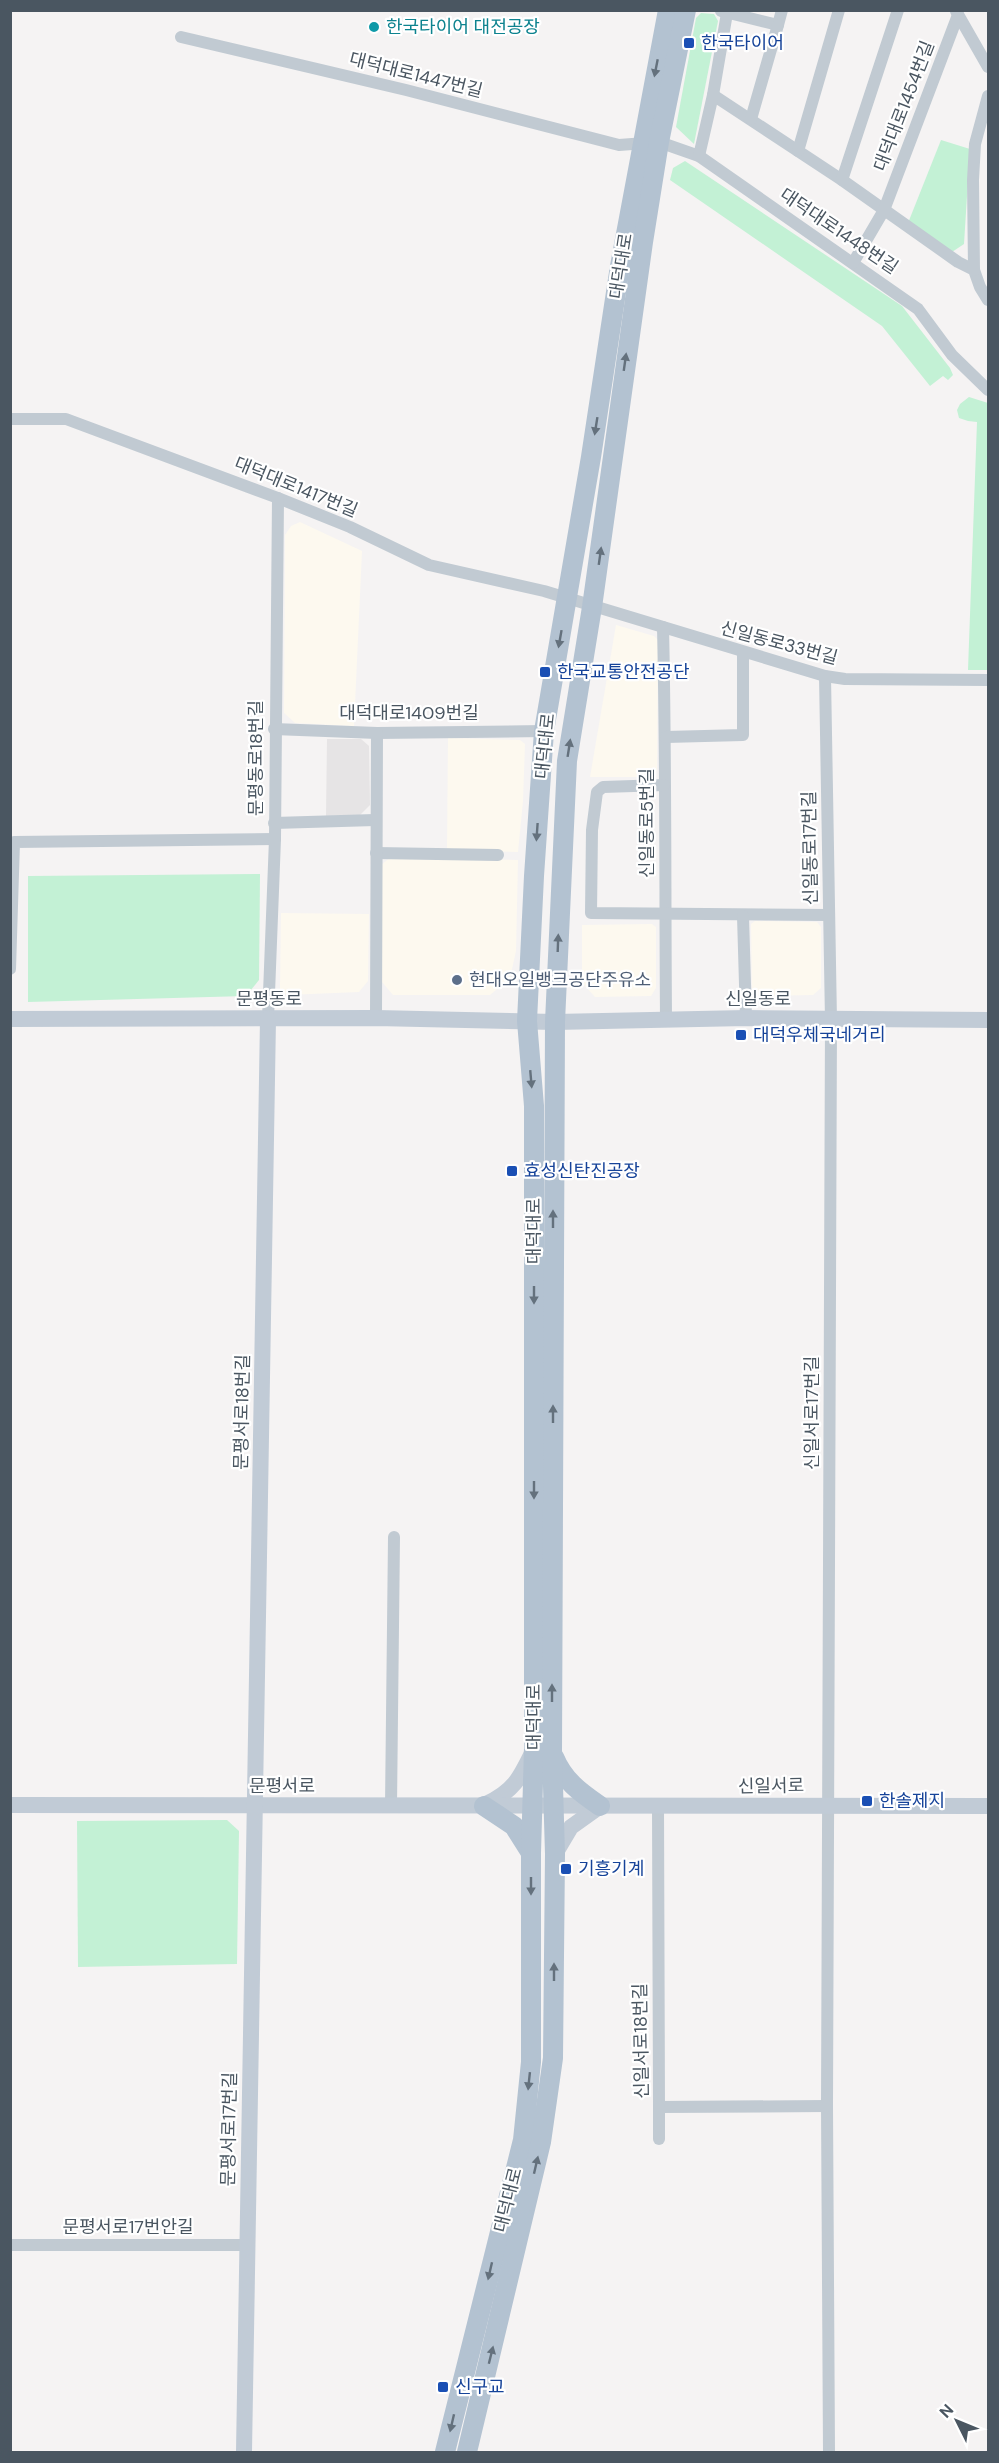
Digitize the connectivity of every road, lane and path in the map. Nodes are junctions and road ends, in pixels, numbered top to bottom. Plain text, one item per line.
1 (668, 10) edge
2 (686, 10) edge
3 (782, 10) edge
4 (839, 10) edge
5 (898, 10) edge
6 (724, 12) edge
7 (957, 13) edge
8 (778, 25) junction
9 (181, 37) dead end
10 (988, 67) edge
11 (713, 94) junction
12 (988, 96) edge
13 (751, 119) junction
14 (651, 142) junction
15 (975, 148) junction
16 (798, 151) junction
17 (988, 151) edge
18 (699, 156) junction
19 (842, 180) junction
20 (884, 210) junction
21 (853, 263) junction
22 (974, 270) junction
23 (988, 300) edge
24 (988, 390) edge
25 (10, 419) edge
26 (278, 498) junction
27 (567, 600) junction
28 (592, 607) junction
29 (663, 627) junction
30 (743, 653) junction
31 (825, 676) junction
32 (988, 680) edge
33 (274, 729) junction
34 (544, 731) junction
35 (377, 733) junction
36 (666, 737) junction
37 (664, 785) junction
38 (375, 820) junction
39 (274, 823) junction
40 (275, 839) junction
41 (376, 853) junction
42 (498, 855) dead end
43 (665, 914) junction
44 (829, 915) junction
45 (743, 916) junction
46 (10, 969) edge
47 (376, 1018) junction
48 (746, 1018) junction
49 (10, 1019) edge
50 (268, 1019) junction
51 (666, 1019) junction
52 (831, 1020) junction
53 (988, 1020) edge
54 (527, 1021) junction
55 (555, 1022) junction
56 (394, 1537) dead end
57 (543, 1750) junction
58 (10, 1805) edge
59 (256, 1805) junction
60 (829, 1805) junction
61 (391, 1806) junction
62 (484, 1806) junction
63 (533, 1806) junction
64 (600, 1806) junction
65 (988, 1806) edge
66 (554, 1807) junction
67 (658, 1807) junction
68 (531, 1853) junction
69 (555, 1854) junction
70 (827, 2106) junction
71 (659, 2107) junction
72 (658, 2139) dead end
73 (10, 2245) edge
74 (246, 2245) junction
75 (244, 2452) edge
76 (445, 2452) edge
77 (467, 2452) edge
78 (829, 2452) edge

1 -> 14 main road, 대덕대로
2 - 14 main road, 대덕대로
3 - 8 street
4 - 16 street
5 - 19 street, 대덕대로1454번길
6 - 8 street
6 - 11 street
7 - 10 street
7 - 20 street, 대덕대로1454번길
8 - 13 street
9 - 14 street, 대덕대로1447번길
11 - 13 street, 대덕대로1454번길
11 - 18 street
12 - 15 street
13 - 16 street, 대덕대로1454번길
14 - 18 street, 대덕대로1448번길
14 -> 27 main road, 대덕대로
28 -> 14 main road, 대덕대로
15 - 17 street
15 - 22 street
16 - 19 street, 대덕대로1454번길
18 - 21 street, 대덕대로1448번길
19 - 20 street, 대덕대로1454번길
20 - 21 street, 대덕대로1454번길
20 - 22 street, 대덕대로1454번길
21 - 24 street, 대덕대로1448번길
22 - 23 street
25 - 26 street, 대덕대로1417번길
26 - 27 street, 대덕대로1417번길
26 - 33 street, 문평동로18번길
27 - 28 street, 신일동로33번길
27 -> 34 main road, 대덕대로
28 - 29 street, 신일동로33번길
55 -> 28 main road, 대덕대로
29 - 30 street, 신일동로33번길
29 - 36 street, 신일동로5번길
30 - 31 street, 신일동로33번길
30 - 36 street
31 - 32 street, 신일동로33번길
31 - 44 street, 신일동로17번길
33 - 35 street, 대덕대로1409번길
33 - 39 street, 문평동로18번길
34 - 35 street, 대덕대로1409번길
34 -> 54 main road, 대덕대로
35 - 38 street
36 - 37 street, 신일동로5번길
37 - 43 street, 신일동로5번길
37 - 43 street
38 - 39 street
38 - 41 street
39 - 40 street, 문평동로18번길
40 - 46 street
40 - 50 street, 문평동로18번길
41 - 42 street
41 - 47 street
43 - 45 street
43 - 51 street, 신일동로5번길
44 - 45 street
44 - 52 street, 신일동로17번길
45 - 48 street
47 - 50 main road, 문평동로
47 - 54 main road, 문평동로
48 - 51 main road, 신일동로
48 - 52 main road, 신일동로
49 - 50 main road, 문평동로
50 - 59 main road, 문평서로18번길
51 - 55 main road, 신일동로
52 - 53 main road, 신일동로
52 - 60 street, 신일서로17번길
54 - 55 main road, 신일동로
54 -> 57 main road, 대덕대로
57 -> 55 main road, 대덕대로
56 - 61 street
57 - 62 main road
57 - 63 main road, 대덕대로
57 - 64 main road
57 - 66 main road, 대덕대로
58 - 59 main road, 문평서로
59 - 61 main road, 문평서로
59 - 74 main road, 문평서로17번길
60 - 65 main road, 신일서로
60 - 67 main road, 신일서로
60 - 70 street
61 - 62 main road, 문평서로
62 - 63 main road, 문평서로
62 - 68 main road
63 - 66 main road, 문평서로
63 - 68 main road, 대덕대로
64 - 66 main road, 신일서로
64 - 67 main road, 신일서로
64 - 69 main road
66 - 69 main road, 대덕대로
67 - 71 street, 신일서로18번길
68 -> 76 main road, 대덕대로
77 -> 69 main road, 대덕대로
70 - 71 street, 신일서로18번길
70 - 78 street
71 - 72 street
73 - 74 street, 문평서로17번안길
74 - 75 main road, 문평서로17번길

